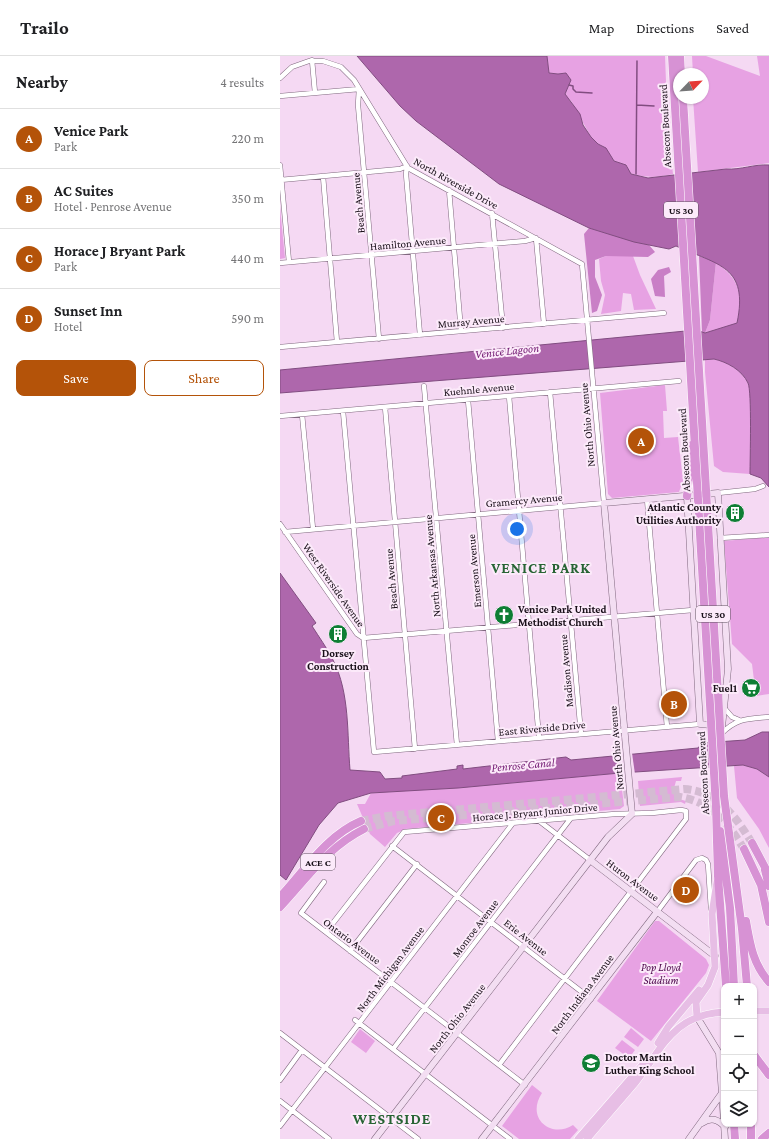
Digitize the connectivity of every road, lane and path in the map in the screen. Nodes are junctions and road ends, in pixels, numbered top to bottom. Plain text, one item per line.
1 (672, 56) edge
2 (680, 56) edge
3 (312, 60) junction
4 (681, 68) edge
5 (280, 78) edge
6 (359, 89) junction
7 (315, 93) junction
8 (280, 96) edge
9 (683, 104) edge
10 (682, 149) junction
11 (280, 165) edge
12 (406, 166) junction
13 (364, 172) junction
14 (323, 176) junction
15 (281, 180) edge
16 (449, 190) junction
17 (492, 213) junction
18 (536, 238) junction
19 (495, 244) junction
20 (454, 247) junction
21 (413, 251) junction
22 (371, 255) junction
23 (330, 259) junction
24 (289, 262) junction
25 (280, 263) edge
26 (583, 267) joint
27 (689, 270) junction
28 (664, 313) dead end
29 (587, 320) junction
30 (544, 324) junction
31 (503, 328) junction
32 (461, 331) junction
33 (420, 335) junction
34 (379, 339) junction
35 (337, 342) junction
36 (280, 347) edge
37 (694, 364) junction
38 (679, 381) dead end
39 (424, 386) dead end
40 (594, 388) junction
41 (550, 392) junction
42 (509, 396) junction
43 (468, 400) junction
44 (426, 403) junction
45 (385, 407) junction
46 (344, 411) junction
47 (302, 414) junction
48 (280, 416) edge
49 (694, 434) junction
50 (763, 486) dead end
51 (718, 493) junction
52 (702, 495) junction
53 (687, 496) junction
54 (647, 499) junction
55 (604, 503) junction
56 (560, 507) junction
57 (519, 510) junction
58 (478, 514) junction
59 (436, 518) junction
60 (395, 522) junction
61 (280, 524) edge
62 (354, 526) junction
63 (312, 529) junction
64 (285, 532) junction
65 (769, 535) edge
66 (720, 538) junction
67 (693, 610) junction
68 (657, 613) junction
69 (614, 617) junction
70 (570, 621) junction
71 (529, 624) junction
72 (488, 628) junction
73 (446, 632) junction
74 (405, 635) junction
75 (363, 638) junction
76 (725, 709) junction
77 (769, 717) edge
78 (739, 720) junction
79 (700, 724) junction
80 (667, 727) junction
81 (712, 729) junction
82 (624, 730) junction
83 (580, 734) junction
84 (721, 734) junction
85 (539, 738) junction
86 (498, 742) junction
87 (457, 745) junction
88 (415, 749) junction
89 (374, 752) joint
90 (716, 807) junction
91 (632, 814) junction
92 (571, 818) junction
93 (538, 820) junction
94 (361, 821) tunnel mouth
95 (513, 823) junction
96 (364, 829) tunnel mouth
97 (557, 835) junction
98 (752, 843) tunnel mouth
99 (392, 846) junction
100 (744, 849) tunnel mouth
101 (760, 856) junction
102 (590, 860) junction
103 (416, 864) junction
104 (769, 875) edge
105 (718, 876) junction
106 (735, 880) junction
107 (324, 882) dead end
108 (769, 886) edge
109 (631, 892) junction
110 (458, 896) junction
111 (280, 897) edge
112 (280, 906) edge
113 (657, 912) junction
114 (712, 914) junction
115 (491, 921) junction
116 (769, 922) edge
117 (326, 932) junction
118 (524, 947) junction
119 (350, 951) junction
120 (716, 956) junction
121 (713, 975) junction
122 (565, 978) junction
123 (392, 982) junction
124 (769, 982) edge
125 (726, 983) edge
126 (734, 983) edge
127 (747, 983) edge
128 (591, 998) junction
129 (424, 1008) junction
130 (757, 1011) edge
131 (769, 1011) edge
132 (721, 1013) edge
133 (697, 1017) junction
134 (355, 1020) dead end
135 (359, 1024) junction
136 (457, 1033) junction
137 (280, 1034) edge
138 (393, 1049) junction
139 (302, 1050) junction
140 (657, 1051) junction
141 (650, 1057) junction
142 (757, 1059) edge
143 (499, 1065) junction
144 (325, 1068) junction
145 (425, 1074) junction
146 (769, 1075) edge
147 (280, 1080) edge
148 (525, 1085) junction
149 (723, 1091) edge
150 (721, 1096) edge
151 (280, 1102) edge
152 (292, 1110) junction
153 (391, 1118) junction
154 (721, 1122) edge
155 (701, 1124) junction
156 (280, 1126) edge
157 (492, 1126) junction
158 (724, 1127) edge
159 (734, 1127) edge
160 (752, 1127) edge
161 (769, 1133) edge
162 (329, 1139) edge
163 (375, 1139) edge
164 (418, 1139) edge
165 (482, 1139) edge
166 (510, 1139) edge
167 (578, 1139) edge
168 (587, 1139) edge
169 (690, 1139) edge
170 (725, 1139) edge
171 (735, 1139) edge
172 (751, 1139) edge
173 (762, 1139) edge

1 - 10 highway, Absecon Boulevard / US 30
2 - 4 highway, Absecon Boulevard
3 - 5 street
3 - 6 street, North Riverside Drive
3 - 7 street
6 - 7 street
6 - 12 street, North Riverside Drive
6 - 13 street, Beach Avenue
7 - 8 street
9 - 10 highway, Absecon Boulevard / US 30
10 - 27 highway, Absecon Boulevard / US 30
11 - 15 street
12 - 13 street
12 - 16 street, North Riverside Drive
12 - 21 street
13 - 14 street
13 - 22 street, Beach Avenue
14 - 15 street
14 - 23 street
15 - 24 street
16 - 17 street, North Riverside Drive
16 - 20 street
17 - 18 street, North Riverside Drive
17 - 19 street
18 - 19 street, Hamilton Avenue
18 - 26 street, North Riverside Drive
18 - 30 street
19 - 20 street, Hamilton Avenue
19 - 31 street
20 - 21 street, Hamilton Avenue
20 - 32 street
21 - 22 street, Hamilton Avenue
21 - 33 street
22 - 23 street, Hamilton Avenue
22 - 34 street, Beach Avenue
23 - 24 street, Hamilton Avenue
23 - 35 street
24 - 25 street, Hamilton Avenue
26 - 29 street, North Ohio Avenue
27 - 37 highway, Absecon Boulevard / US 30
27 - 37 highway, Absecon Boulevard / US 30
28 - 29 street, Murray Avenue
29 - 30 street, Murray Avenue
29 - 40 street, North Ohio Avenue
30 - 31 street, Murray Avenue
31 - 32 street, Murray Avenue
32 - 33 street, Murray Avenue
33 - 34 street, Murray Avenue
34 - 35 street, Murray Avenue
35 - 36 street, Murray Avenue
37 - 49 highway, Absecon Boulevard / US 30
37 - 52 highway, Absecon Boulevard / US 30
38 - 40 street, Kuehnle Avenue
39 - 44 street, North Arkansas Avenue
40 - 41 street, Kuehnle Avenue
40 - 55 street, North Ohio Avenue
41 - 42 street, Kuehnle Avenue
41 - 56 street, Madison Avenue
42 - 43 street, Kuehnle Avenue
42 - 57 street
43 - 44 street, Kuehnle Avenue
43 - 58 street, Emerson Avenue
44 - 45 street, Kuehnle Avenue
44 - 59 street, North Arkansas Avenue
45 - 46 street, Kuehnle Avenue
45 - 60 street, Beach Avenue
46 - 47 street, Kuehnle Avenue
46 - 62 street
47 - 48 street, Kuehnle Avenue
47 - 63 street
49 - 52 highway, Absecon Boulevard / US 30
49 - 53 highway
50 - 51 street, Gramercy Avenue
51 - 52 street, Gramercy Avenue
51 - 66 street, Absecon Boulevard
52 - 53 street, Gramercy Avenue
52 - 81 highway, Absecon Boulevard / US 30
52 - 84 highway, Absecon Boulevard / US 30
53 - 54 street, Gramercy Avenue
53 - 67 street, Absecon Boulevard
54 - 55 street, Gramercy Avenue
54 - 68 street
55 - 56 street, Gramercy Avenue
55 - 69 street, North Ohio Avenue
56 - 57 street, Gramercy Avenue
56 - 70 street, Madison Avenue
57 - 58 street, Gramercy Avenue
57 - 71 street
58 - 59 street, Gramercy Avenue
58 - 72 street, Emerson Avenue
59 - 60 street, Gramercy Avenue
59 - 73 street, North Arkansas Avenue
60 - 62 street, Gramercy Avenue
60 - 74 street, Beach Avenue
61 - 64 street, West Riverside Avenue
62 - 63 street, Gramercy Avenue
62 - 75 street
63 - 64 street, Gramercy Avenue
64 - 75 street, West Riverside Avenue
65 - 66 street
66 - 76 street, Absecon Boulevard
67 - 68 street
67 - 79 street, Absecon Boulevard
68 - 69 street
68 - 80 street
69 - 70 street
69 - 82 street, North Ohio Avenue
70 - 71 street
70 - 83 street, Madison Avenue
71 - 72 street
71 - 85 street
72 - 73 street
72 - 86 street, Emerson Avenue
73 - 74 street
73 - 87 street, North Arkansas Avenue
74 - 75 street
74 - 88 street, Beach Avenue
75 - 89 street, West Riverside Avenue
76 - 78 street
76 - 84 street, Absecon Boulevard
77 - 78 street
78 - 84 street
79 - 80 street, East Riverside Drive
79 - 81 street, East Riverside Drive
80 - 82 street, East Riverside Drive
81 - 90 highway, Absecon Boulevard / US 30
82 - 83 street, East Riverside Drive
82 - 91 street, North Ohio Avenue
83 - 85 street, East Riverside Drive
84 - 106 highway, Absecon Boulevard / US 30
85 - 86 street, East Riverside Drive
86 - 87 street, East Riverside Drive
87 - 88 street, East Riverside Drive
88 - 89 street, East Riverside Drive
90 - 105 highway, Absecon Boulevard / US 30
90 - 126 highway
91 - 92 street, Horace J. Bryant Junior Drive
91 - 102 street, North Ohio Avenue
91 - 109 street, Horace J. Bryant Junior Drive
92 - 93 street, Horace J. Bryant Junior Drive
92 - 97 street, Monroe Avenue
93 - 95 street, Horace J. Bryant Junior Drive
93 - 97 street, Huron Avenue
94 - 111 highway, ACE C
95 - 99 street, Horace J. Bryant Junior Drive
95 - 110 street, North Michigan Avenue
96 - 112 highway, ACE C
97 - 102 street, Huron Avenue
97 - 115 street, Monroe Avenue
98 - 101 highway
99 - 103 street, Erie Avenue
99 - 117 street
100 - 116 highway
101 - 104 highway
101 - 108 highway
102 - 109 street, Huron Avenue
102 - 118 street, North Ohio Avenue
103 - 110 street, Erie Avenue
103 - 119 street
105 - 114 main road
105 - 125 highway, Absecon Boulevard / US 30
106 - 124 highway
106 - 127 highway, Absecon Boulevard / US 30
107 - 117 street, Ontario Avenue
109 - 113 street, Huron Avenue
109 - 122 street
110 - 115 street, Erie Avenue
110 - 123 street, North Michigan Avenue
113 - 114 street, North Indiana Avenue
113 - 120 street, Huron Avenue
113 - 128 street, North Indiana Avenue
114 - 120 main road
115 - 118 street, Erie Avenue
115 - 129 street, Monroe Avenue
117 - 119 street, Ontario Avenue
118 - 122 street, Erie Avenue
118 - 136 street, North Ohio Avenue
119 - 123 street, Ontario Avenue
120 - 121 main road
121 - 133 main road
121 - 141 main road
122 - 128 street, Erie Avenue
122 - 143 street
123 - 129 street, Ontario Avenue
123 - 135 street, North Michigan Avenue
128 - 148 street, North Indiana Avenue
129 - 136 street, Ontario Avenue
129 - 138 street, Monroe Avenue
130 - 131 main road
132 - 133 main road
133 - 140 main road
133 - 149 street
134 - 135 street
135 - 138 street
135 - 144 street, North Michigan Avenue
136 - 143 street, Ontario Avenue
136 - 145 street, North Ohio Avenue
137 - 139 street
138 - 145 street
139 - 144 street
139 - 147 street
140 - 141 main road
140 - 168 main road
141 - 167 main road
142 - 146 highway
143 - 148 street, Ontario Avenue
144 - 152 street, North Michigan Avenue
144 - 153 street
145 - 153 street, North Ohio Avenue
145 - 157 street
148 - 157 street, North Indiana Avenue
150 - 155 street
151 - 152 street
152 - 156 street, North Michigan Avenue
152 - 162 street
153 - 163 street, North Ohio Avenue
153 - 164 street
154 - 155 street
155 - 169 street
157 - 165 street, North Indiana Avenue
157 - 166 street
158 - 170 street
159 - 171 highway
160 - 172 highway
161 - 173 highway

